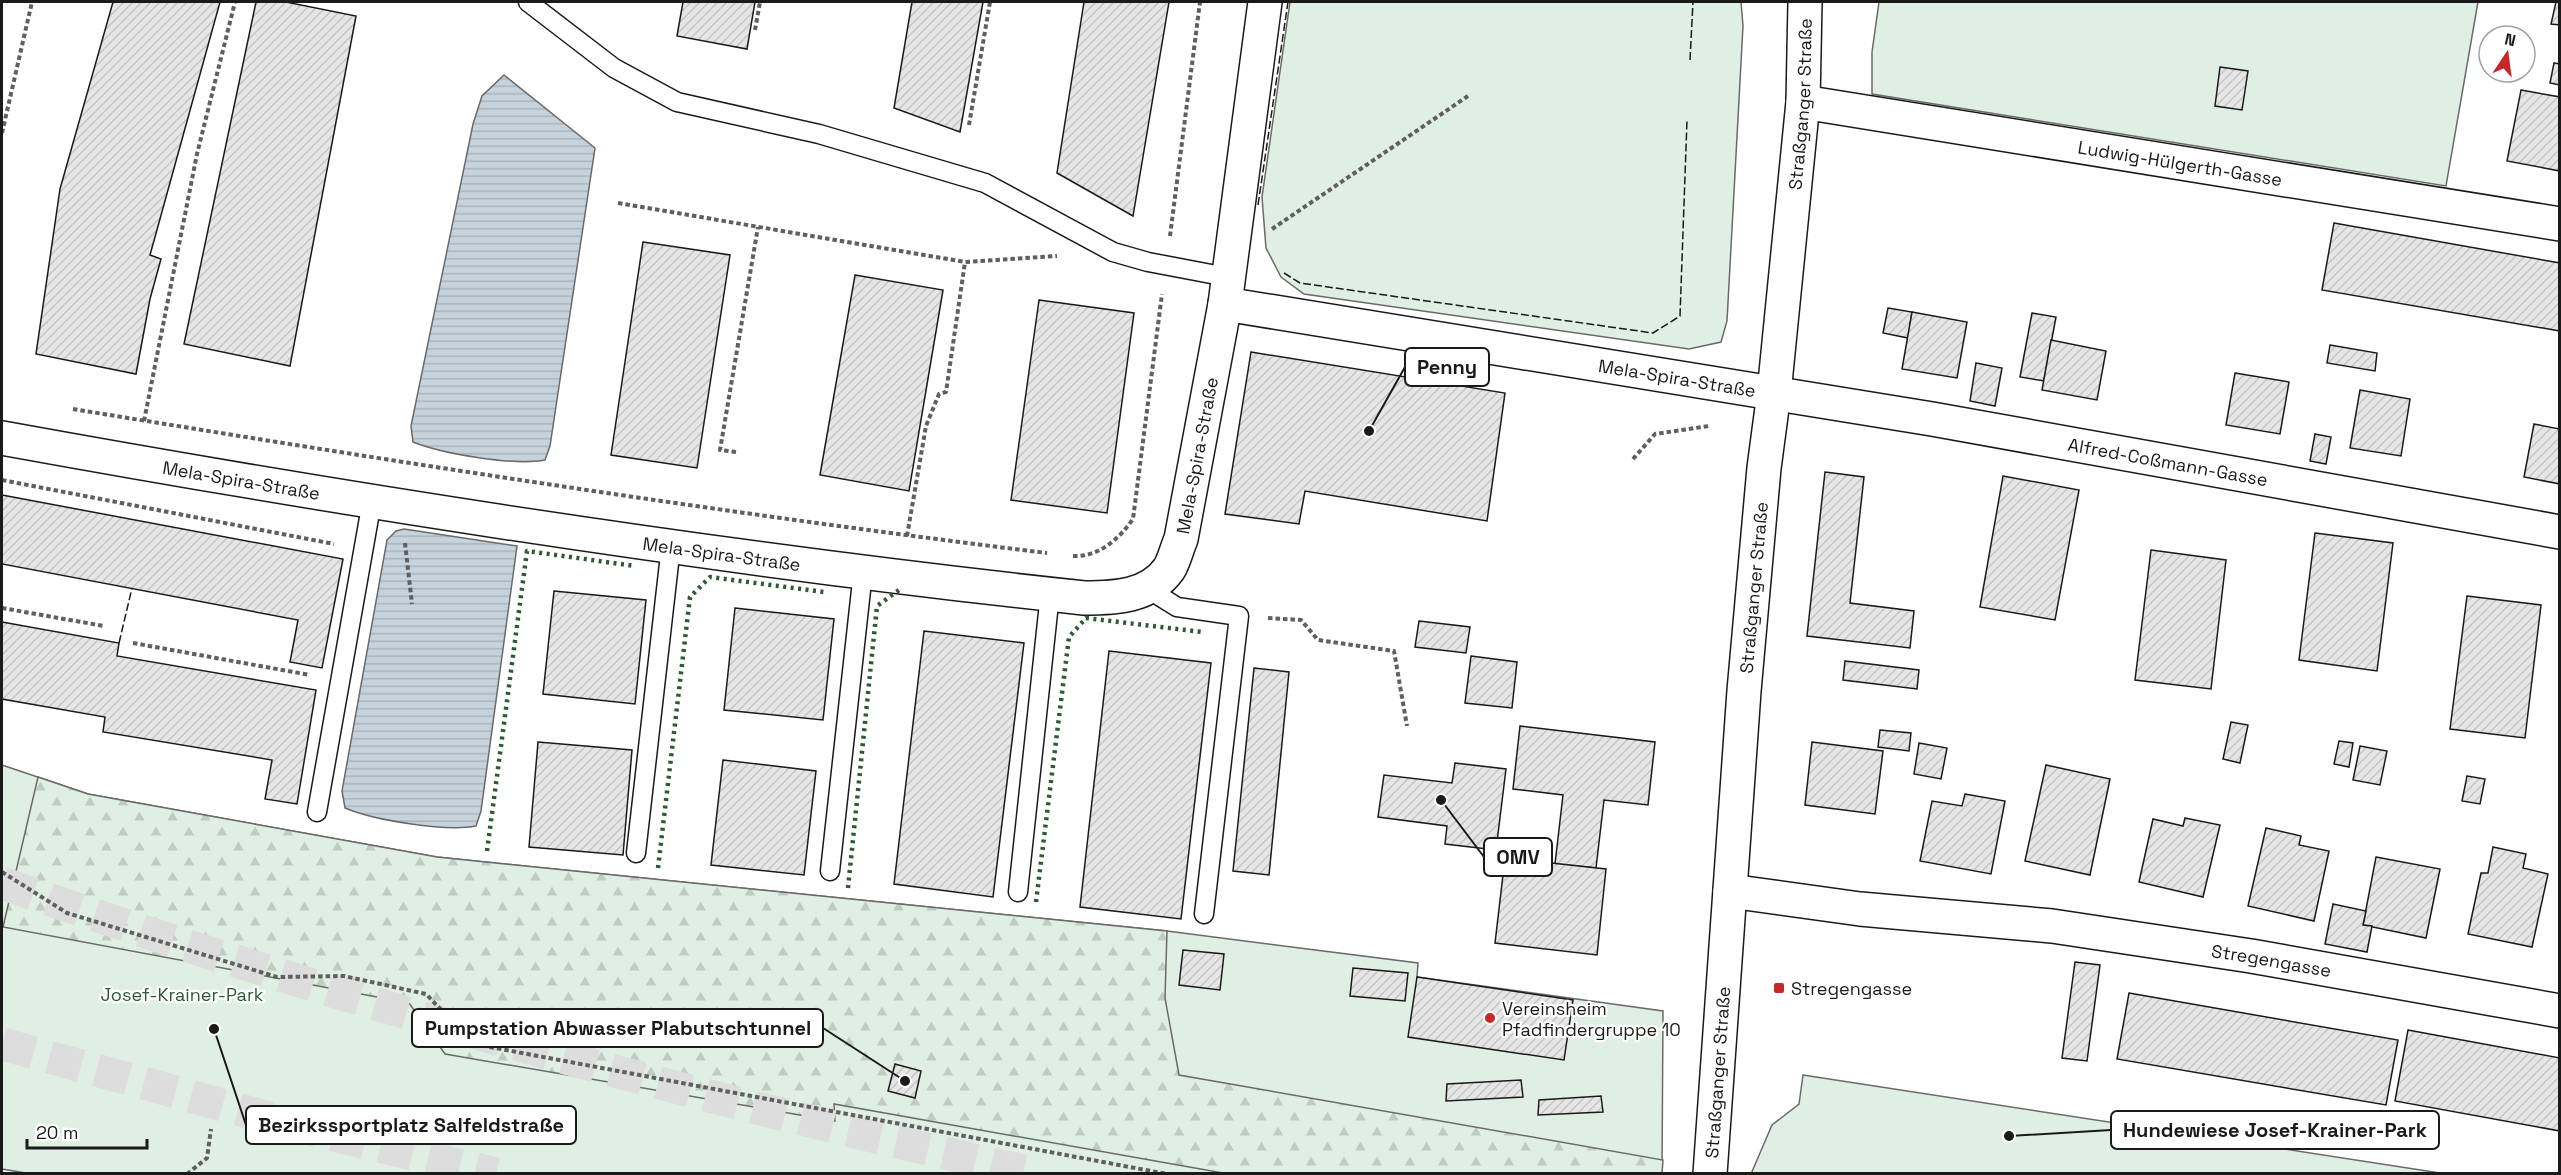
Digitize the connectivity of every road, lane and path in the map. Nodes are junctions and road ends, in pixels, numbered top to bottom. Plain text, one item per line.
1 (32, 2) edge
2 (235, 2) edge
3 (528, 2) edge
4 (760, 2) edge
5 (990, 2) edge
6 (1200, 2) edge
7 (1265, 2) edge
8 (1805, 2) edge
9 (755, 30) dead end
10 (1468, 96) dead end
11 (1803, 102) junction
12 (969, 125) dead end
13 (2, 133) edge
14 (618, 203) dead end
15 (2559, 224) edge
16 (758, 227) junction
17 (1064, 256) dead end
18 (965, 262) junction
19 (1166, 265) junction
20 (1227, 280) junction
21 (1774, 393) junction
22 (67, 409) dead end
23 (144, 421) junction
24 (1709, 426) dead end
25 (2, 438) edge
26 (736, 452) dead end
27 (1633, 459) dead end
28 (2, 480) edge
29 (372, 501) junction
30 (407, 506) junction
31 (2559, 532) edge
32 (907, 536) junction
33 (671, 546) junction
34 (363, 550) junction
35 (1054, 554) dead end
36 (1065, 555) dead end
37 (863, 573) junction
38 (1148, 589) junction
39 (1050, 594) junction
40 (412, 604) dead end
41 (2, 608) edge
42 (1289, 619) dead end
43 (104, 626) dead end
44 (133, 643) dead end
45 (340, 681) junction
46 (1407, 726) dead end
47 (317, 812) dead end
48 (636, 853) dead end
49 (2, 872) edge
50 (830, 872) dead end
51 (1730, 891) junction
52 (1018, 892) dead end
53 (1204, 914) dead end
54 (2559, 1011) edge
55 (211, 1129) dead end
56 (188, 1173) edge
57 (1167, 1173) edge
58 (1710, 1173) edge

1 - 13 path
2 - 23 path
3 - 19 lane
4 - 9 path
5 - 12 path
6 - 19 path
7 - 20 street, Mela-Spira-Straße
8 - 11 street, Straßganger Straße
10 - 20 path
11 - 15 street, Ludwig-Hülgerth-Gasse
11 - 21 street, Straßganger Straße
14 - 16 path
16 - 18 path
16 - 26 path
17 - 18 path
18 - 32 path
19 - 20 lane
19 - 36 path
20 - 21 street, Mela-Spira-Straße
20 - 38 street, Mela-Spira-Straße
21 - 31 street, Alfred-Coßmann-Gasse
21 - 51 street, Straßganger Straße
22 - 23 path
23 - 32 path
24 - 27 path
25 - 29 street, Mela-Spira-Straße
28 - 34 path
29 - 30 street, Mela-Spira-Straße
29 - 34 lane
30 - 33 street, Mela-Spira-Straße
30 - 40 path
32 - 35 path
33 - 37 street, Mela-Spira-Straße
33 - 48 lane
34 - 45 lane
37 - 39 street, Mela-Spira-Straße
37 - 50 lane
38 - 39 street, Mela-Spira-Straße
38 - 53 lane
39 - 52 lane
41 - 43 path
42 - 46 path
44 - 45 path
45 - 47 lane
49 - 57 path
51 - 54 street, Stregengasse
51 - 58 street, Straßganger Straße
55 - 56 path

